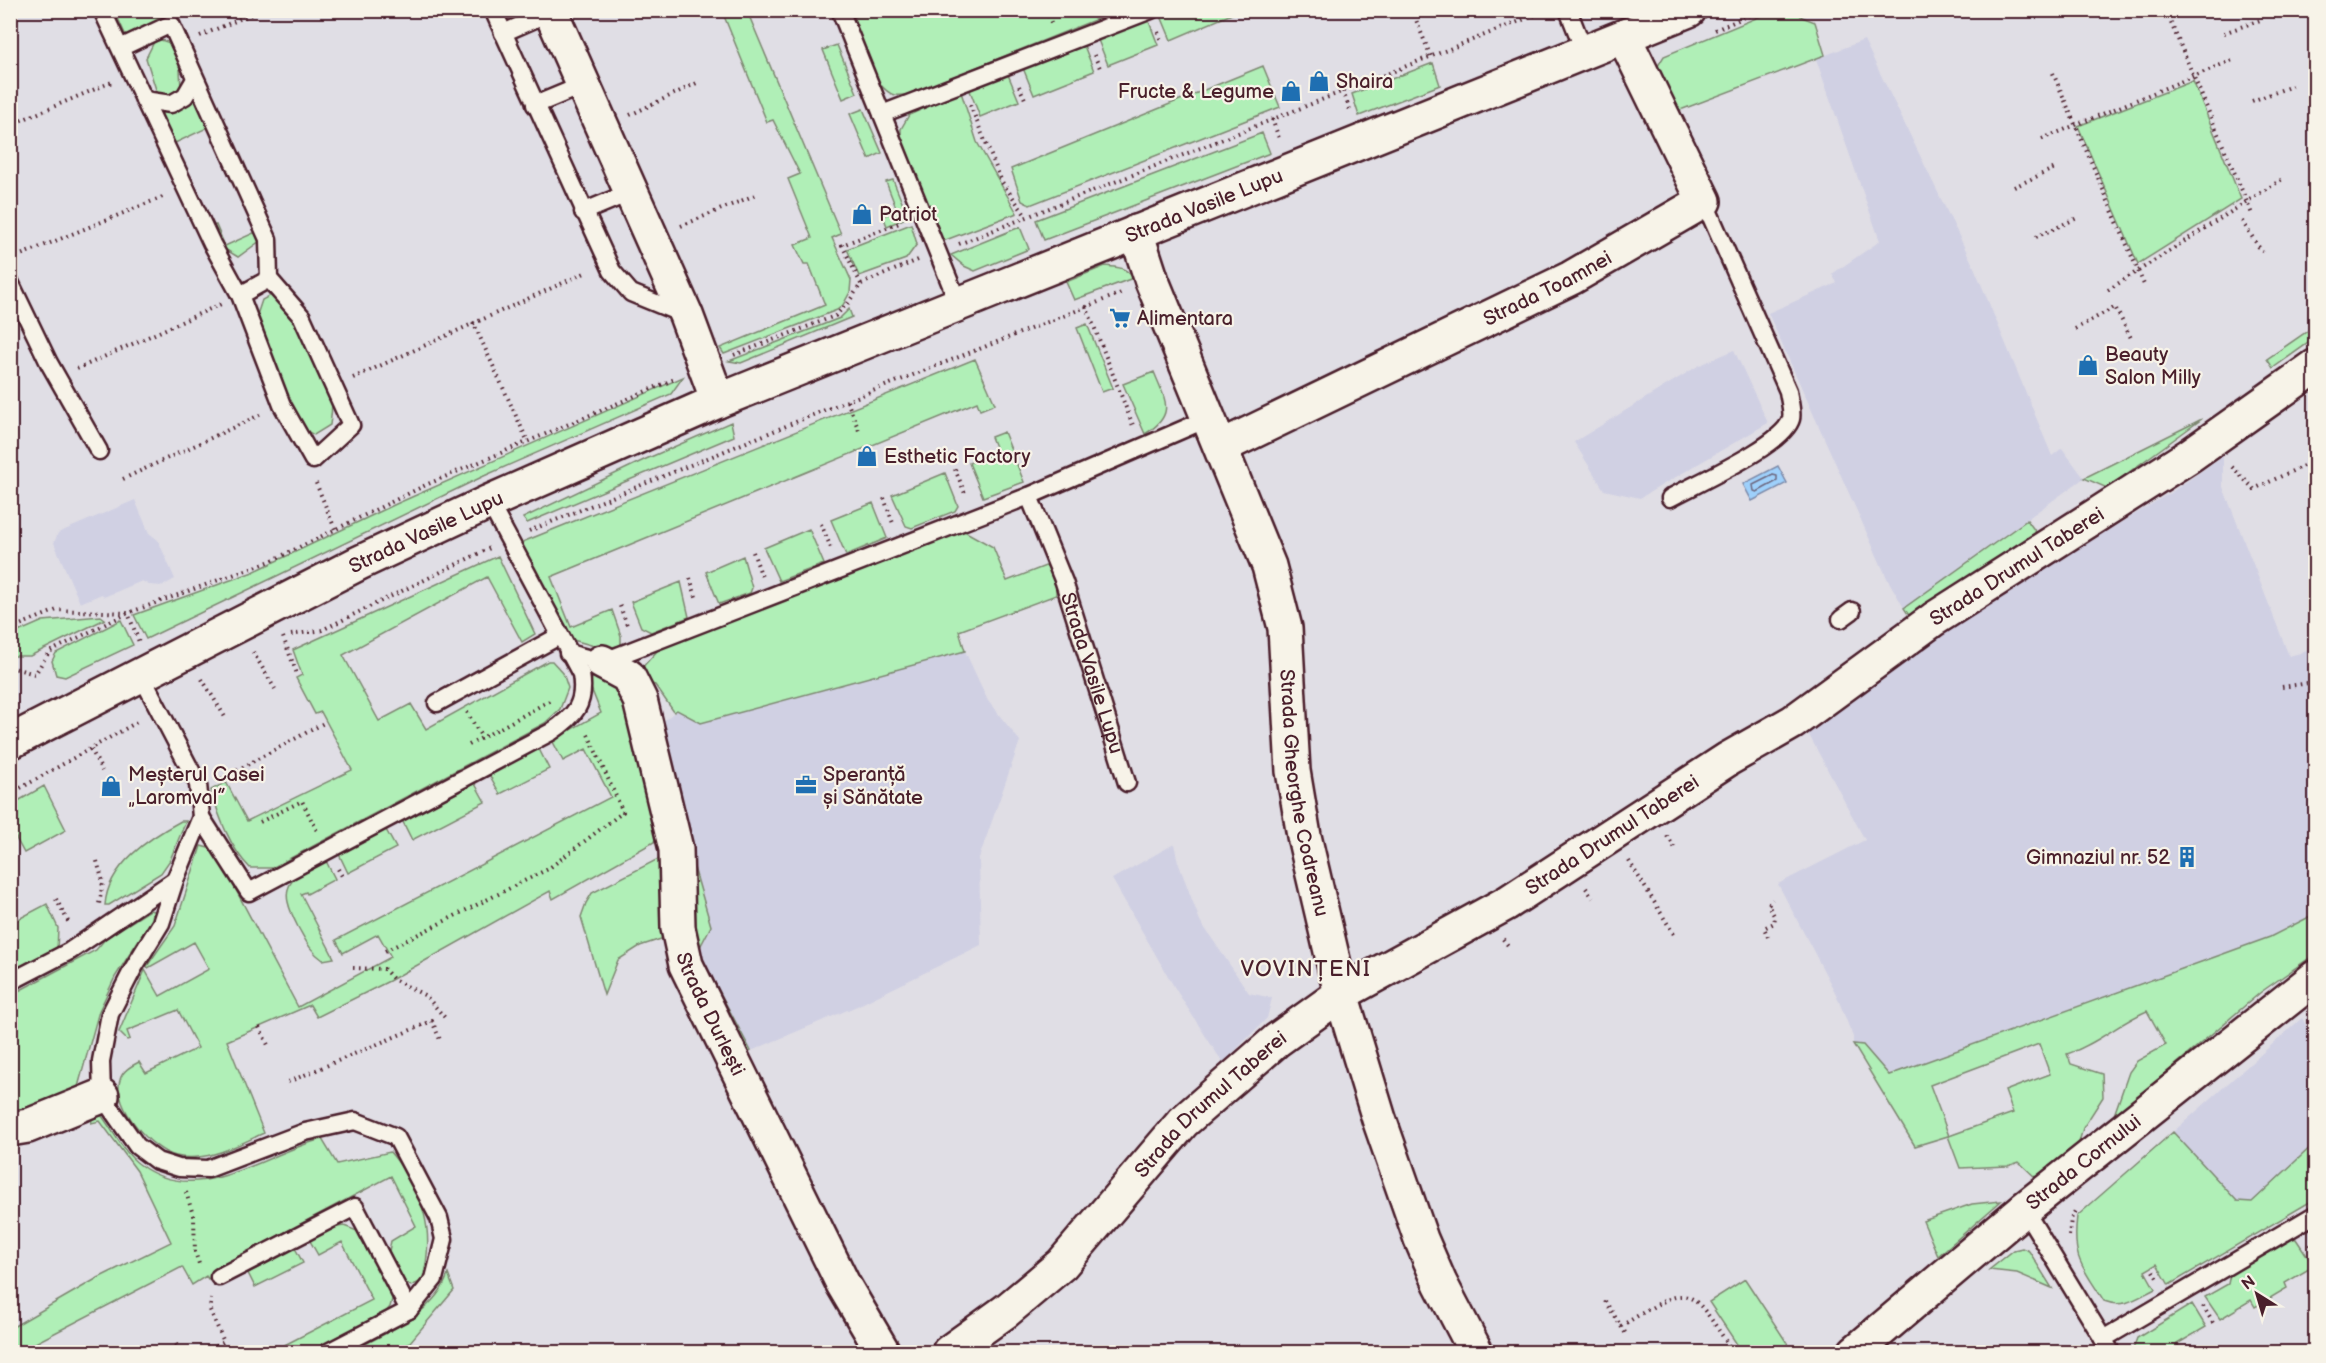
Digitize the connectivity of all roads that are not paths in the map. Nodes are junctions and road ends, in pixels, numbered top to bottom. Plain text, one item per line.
1 (102, 10) edge
2 (493, 10) edge
3 (840, 10) edge
4 (1151, 10) edge
5 (1568, 10) edge
6 (550, 11) edge
7 (1681, 12) edge
8 (503, 33) junction
9 (1624, 37) junction
10 (120, 48) junction
11 (1585, 53) junction
12 (195, 79) junction
13 (583, 85) junction
14 (144, 100) junction
15 (535, 105) junction
16 (882, 114) junction
17 (631, 192) junction
18 (1704, 201) junction
19 (583, 212) junction
20 (1136, 232) junction
21 (269, 279) junction
22 (10, 282) edge
23 (240, 295) junction
24 (959, 305) junction
25 (686, 315) junction
26 (2316, 366) edge
27 (718, 401) junction
28 (1214, 433) junction
29 (99, 451) dead end
30 (1029, 496) junction
31 (1670, 498) dead end
32 (489, 502) junction
33 (559, 636) junction
34 (568, 653) junction
35 (602, 662) junction
36 (141, 675) junction
37 (437, 703) dead end
38 (10, 742) edge
39 (1126, 783) dead end
40 (201, 817) junction
41 (175, 880) junction
42 (2316, 977) edge
43 (10, 982) edge
44 (1341, 994) junction
45 (102, 1096) junction
46 (10, 1130) edge
47 (2024, 1209) junction
48 (2316, 1214) edge
49 (219, 1277) dead end
50 (409, 1310) junction
51 (2107, 1346) edge
52 (328, 1353) edge
53 (883, 1353) edge
54 (949, 1353) edge
55 (1476, 1353) edge
56 (1855, 1353) edge

1 - 10 lane
2 - 8 lane
3 - 16 lane
4 - 16 lane
5 - 11 lane
6 - 8 lane
6 - 13 street
7 - 9 street, Strada Vasile Lupu
8 - 15 lane
9 - 11 street, Strada Vasile Lupu
9 - 18 street
10 - 12 lane
10 - 14 lane
11 - 20 street, Strada Vasile Lupu
12 - 14 lane
12 - 21 lane
13 - 15 lane
13 - 17 street
14 - 23 lane
15 - 19 lane
16 - 24 lane
17 - 19 lane
17 - 25 street
18 - 28 street, Strada Toamnei
18 - 31 lane
19 - 25 lane
20 - 24 street, Strada Vasile Lupu
20 - 28 street, Strada Gheorghe Codreanu
21 - 23 lane
21 - 23 lane
22 - 29 lane
24 - 27 street, Strada Vasile Lupu
25 - 27 street
26 - 44 street, Strada Drumul Taberei
27 - 32 street, Strada Vasile Lupu
28 - 30 lane
28 - 44 street, Strada Gheorghe Codreanu
30 - 35 lane
30 - 39 lane, Strada Vasile Lupu
32 - 33 lane
32 - 36 street, Strada Vasile Lupu
33 - 34 lane
33 - 37 lane
34 - 35 lane
34 - 40 lane
35 - 53 street, Strada Durlești
36 - 38 street, Strada Vasile Lupu
36 - 40 lane
40 - 41 lane
41 - 43 lane
41 - 45 lane
42 - 47 street, Strada Cornului
44 - 54 street, Strada Drumul Taberei
44 - 55 street, Strada Gheorghe Codreanu
45 - 46 street
45 - 50 lane
47 - 51 lane
47 - 56 street, Strada Cornului
48 - 51 lane
49 - 50 lane
50 - 52 lane

